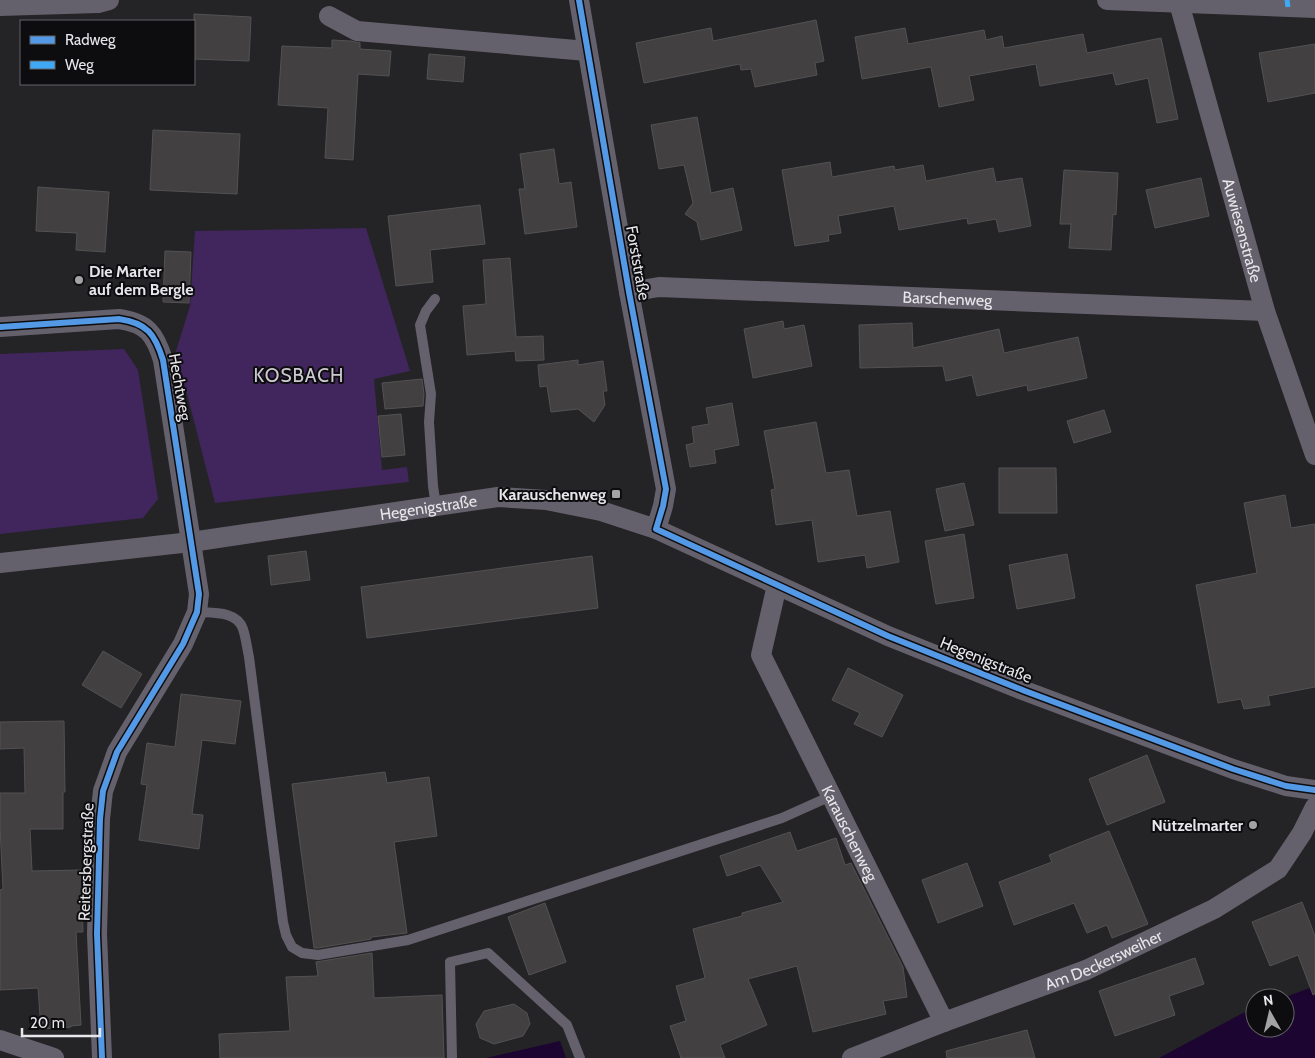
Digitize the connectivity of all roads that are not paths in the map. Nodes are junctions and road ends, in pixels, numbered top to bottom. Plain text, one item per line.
1 (109, 0) edge
2 (579, 0) edge
3 (1107, 0) edge
4 (1179, 3) junction
5 (0, 6) edge
6 (1315, 8) edge
7 (329, 16) dead end
8 (587, 52) junction
9 (629, 292) junction
10 (435, 298) dead end
11 (1265, 311) junction
12 (0, 327) edge
13 (1315, 455) edge
14 (436, 506) junction
15 (656, 529) junction
16 (191, 542) junction
17 (0, 563) edge
18 (777, 585) junction
19 (197, 612) junction
20 (1315, 790) edge
21 (831, 796) junction
22 (1315, 807) edge
23 (944, 1022) junction
24 (0, 1040) edge
25 (54, 1058) edge
26 (102, 1058) edge
27 (452, 1058) edge
28 (580, 1058) edge
29 (852, 1058) edge

1 - 5 street
2 - 8 street, Forststraße
3 - 4 street
4 - 6 street
4 - 11 street, Auwiesenstraße
7 - 8 street
8 - 9 street, Forststraße
9 - 11 street, Barschenweg
9 - 15 street, Forststraße
10 - 14 lane
11 - 13 street, Auwiesenstraße
12 - 16 street, Hechtweg
14 - 15 street, Hegenigstraße
14 - 16 street, Hegenigstraße
15 - 18 street, Hegenigstraße
16 - 17 street, Hegenigstraße
16 - 19 street, Reitersbergstraße
18 - 20 street, Hegenigstraße
18 - 21 street, Karauschenweg
19 - 21 lane
19 - 26 street, Reitersbergstraße
21 - 23 street, Karauschenweg
22 - 23 street, Am Deckersweiher
23 - 29 street, Am Deckersweiher
24 - 25 street
27 - 28 lane

